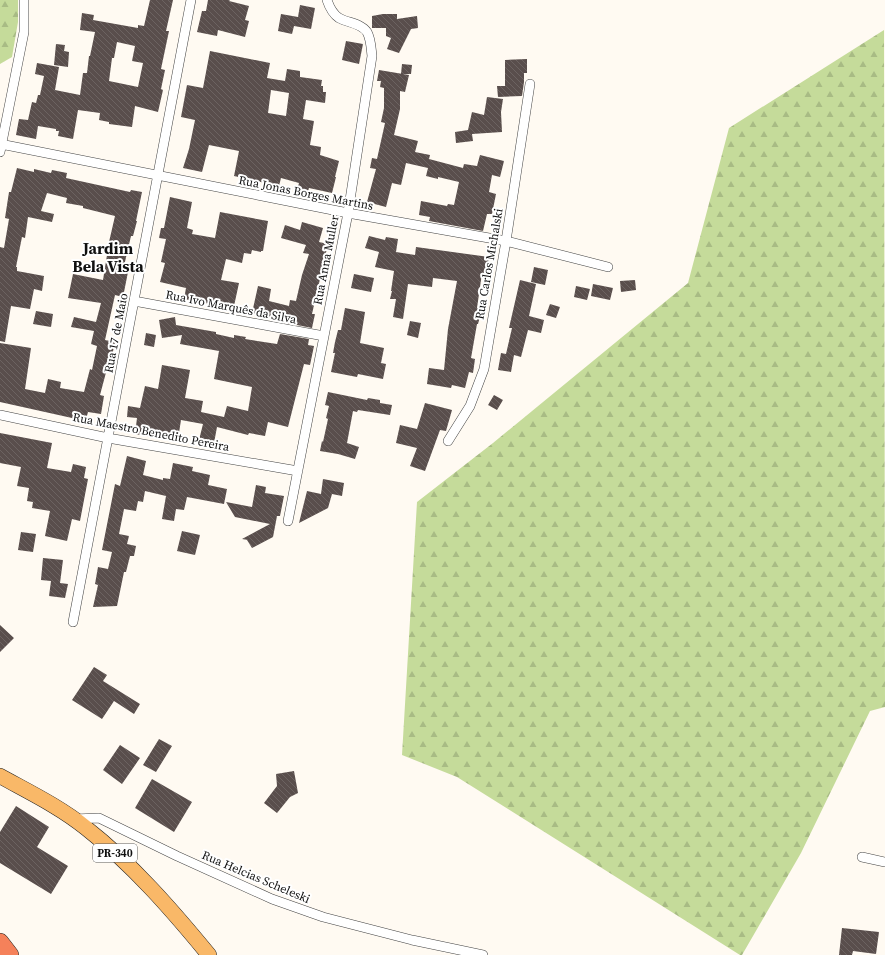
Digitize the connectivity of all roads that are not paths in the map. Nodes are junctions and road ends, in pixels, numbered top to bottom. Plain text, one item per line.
1 (24, 0) edge
2 (191, 0) edge
3 (327, 0) edge
4 (530, 84) dead end
5 (1, 147) edge
6 (158, 176) junction
7 (348, 213) junction
8 (506, 241) junction
9 (608, 267) dead end
10 (134, 301) junction
11 (324, 336) junction
12 (0, 415) edge
13 (108, 438) junction
14 (448, 441) dead end
15 (298, 471) junction
16 (288, 521) dead end
17 (73, 622) dead end
18 (0, 776) edge
19 (73, 819) junction
20 (862, 857) dead end
21 (885, 862) edge
22 (0, 942) edge
23 (10, 955) edge
24 (209, 955) edge
25 (483, 955) edge

1 - 5 street
2 - 6 street, Rua 17 de Maio
3 - 7 street, Rua Anna Muller
4 - 8 street, Rua Carlos Michalski
5 - 6 street, Rua Jonas Borges Martins
6 - 7 street, Rua Jonas Borges Martins
6 - 10 street, Rua 17 de Maio
7 - 8 street, Rua Jonas Borges Martins
7 - 11 street, Rua Anna Muller
8 - 9 street, Rua Jonas Borges Martins
8 - 14 street, Rua Carlos Michalski
10 - 11 street, Rua Ivo Marquês da Silva
10 - 13 street, Rua 17 de Maio
11 - 15 street, Rua Anna Muller
12 - 13 street, Rua Maestro Benedito Pereira
13 - 15 street, Rua Maestro Benedito Pereira
13 - 17 street, Rua 17 de Maio
15 - 16 street, Rua Anna Muller
18 - 19 main road, PR-340
19 - 24 main road, PR-340
19 - 25 street, Rua Helcias Scheleski
20 - 21 street
22 - 23 highway

